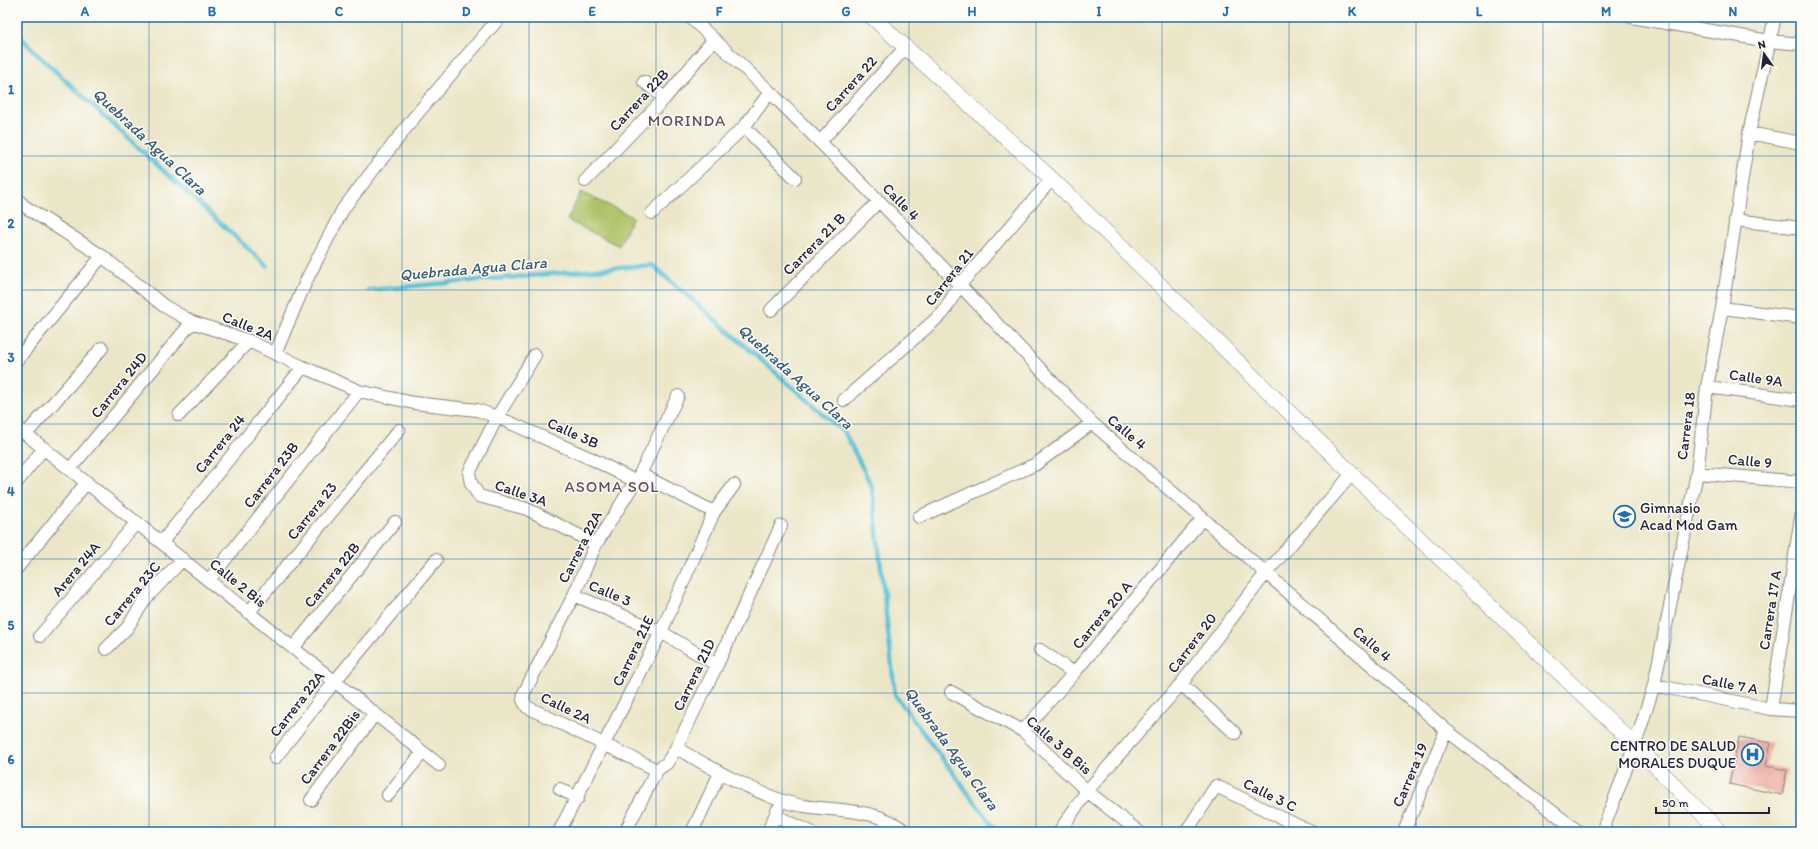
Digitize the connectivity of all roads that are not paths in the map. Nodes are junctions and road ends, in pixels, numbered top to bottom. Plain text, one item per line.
1 (500, 17) edge
2 (690, 17) edge
3 (872, 17) edge
4 (1630, 17) edge
5 (1775, 17) edge
6 (714, 39) junction
7 (1769, 40) junction
8 (1801, 44) edge
9 (905, 48) junction
10 (644, 82) dead end
11 (770, 92) junction
12 (665, 98) junction
13 (744, 127) junction
14 (1749, 133) junction
15 (820, 142) junction
16 (1801, 143) edge
17 (795, 178) dead end
18 (1052, 179) junction
19 (585, 181) dead end
20 (17, 199) edge
21 (879, 201) junction
22 (652, 213) dead end
23 (1735, 220) junction
24 (1801, 228) edge
25 (102, 256) junction
26 (959, 286) junction
27 (1722, 308) junction
28 (771, 310) dead end
29 (1801, 318) edge
30 (192, 322) junction
31 (249, 341) junction
32 (102, 348) dead end
33 (275, 354) junction
34 (535, 355) dead end
35 (17, 360) edge
36 (303, 367) junction
37 (1707, 388) junction
38 (359, 391) junction
39 (678, 396) dead end
40 (844, 400) dead end
41 (1801, 400) edge
42 (179, 415) dead end
43 (497, 417) junction
44 (1092, 423) junction
45 (21, 430) edge
46 (399, 430) dead end
47 (44, 448) junction
48 (70, 469) junction
49 (1697, 473) junction
50 (1352, 474) junction
51 (637, 478) junction
52 (17, 482) edge
53 (87, 482) junction
54 (1801, 482) edge
55 (734, 485) dead end
56 (714, 512) junction
57 (919, 517) dead end
58 (1801, 517) edge
59 (1203, 518) junction
60 (137, 522) junction
61 (395, 522) dead end
62 (781, 526) dead end
63 (162, 542) junction
64 (596, 544) junction
65 (183, 559) junction
66 (436, 560) dead end
67 (17, 568) edge
68 (1266, 572) junction
69 (209, 580) junction
70 (574, 595) junction
71 (249, 612) junction
72 (661, 632) junction
73 (40, 636) dead end
74 (293, 648) junction
75 (106, 649) dead end
76 (1040, 650) dead end
77 (717, 665) junction
78 (1074, 673) junction
79 (335, 681) junction
80 (1182, 684) junction
81 (1654, 685) junction
82 (951, 692) dead end
83 (524, 693) joint
84 (1771, 709) junction
85 (1801, 712) edge
86 (375, 714) junction
87 (1446, 730) junction
88 (1023, 731) junction
89 (1235, 734) dead end
90 (605, 744) junction
91 (1635, 745) junction
92 (676, 748) junction
93 (423, 752) junction
94 (276, 758) dead end
95 (439, 765) dead end
96 (657, 770) junction
97 (720, 774) junction
98 (560, 789) dead end
99 (1087, 791) junction
100 (388, 795) dead end
101 (578, 798) junction
102 (311, 800) dead end
103 (781, 800) junction
104 (776, 816) junction
105 (559, 832) edge
106 (625, 832) edge
107 (692, 832) edge
108 (768, 832) edge
109 (811, 832) edge
110 (906, 832) edge
111 (1059, 832) edge
112 (1139, 832) edge
113 (1186, 832) edge
114 (1311, 832) edge
115 (1404, 832) edge
116 (1579, 832) edge
117 (1602, 832) edge
118 (1720, 832) edge

1 - 33 street
2 - 6 street, Calle 4
3 - 9 street
4 - 7 street
5 - 7 street, Carrera 18
6 - 11 street, Calle 4
6 - 12 street, Carrera 22B
7 - 8 street
7 - 14 street, Carrera 18
9 - 15 street, Carrera 22
9 - 18 street
10 - 12 street
11 - 13 street
11 - 15 street, Calle 4
12 - 19 street, Carrera 22B
13 - 17 street
13 - 22 street
14 - 16 street
14 - 23 street, Carrera 18
15 - 21 street, Calle 4
18 - 26 street, Carrera 21
18 - 50 street
20 - 25 street, Calle 2A
21 - 26 street, Calle 4
21 - 28 street, Carrera 21 B
23 - 24 street
23 - 27 street, Carrera 18
25 - 30 street, Calle 2A
25 - 35 street
26 - 40 street, Carrera 21
26 - 44 street, Calle 4
27 - 29 street
27 - 37 street, Carrera 18
30 - 31 street, Calle 2A
30 - 48 street, Carrera 24D
31 - 33 street, Calle 2A
31 - 42 street
32 - 45 street
33 - 36 street, Calle 2A
34 - 43 street
36 - 38 street, Calle 2A
36 - 63 street, Carrera 24
37 - 41 street, Calle 9A
37 - 49 street, Carrera 18
38 - 43 street, Calle 2A
38 - 69 street, Carrera 23B
39 - 51 street, Carrera 22A
43 - 51 street, Calle 3B
43 - 64 street, Calle 3A
44 - 57 street
44 - 59 street, Calle 4
45 - 47 street, Calle 2 Bis
46 - 71 street, Carrera 23
47 - 48 street, Calle 2 Bis
47 - 52 street
48 - 53 street, Calle 2 Bis
49 - 54 street, Calle 9
49 - 81 street, Carrera 18
50 - 68 street, Carrera 20
50 - 91 street
51 - 56 street, Calle 3B
51 - 64 street, Carrera 22A
53 - 60 street, Calle 2 Bis
53 - 67 street
55 - 56 street, Carrera 21E
56 - 72 street, Carrera 21E
58 - 84 street, Carrera 17 A
59 - 68 street, Calle 4
59 - 78 street, Carrera 20 A
60 - 63 street, Calle 2 Bis
60 - 73 street, Arera 24A
61 - 74 street, Carrera 22B
62 - 77 street, Carrera 21D
63 - 65 street, Calle 2 Bis
64 - 70 street, Carrera 22A
65 - 69 street, Calle 2 Bis
65 - 75 street, Carrera 23C
66 - 79 street, Carrera 22A
68 - 80 street, Carrera 20
68 - 87 street, Calle 4
69 - 71 street, Calle 2 Bis
70 - 72 street, Calle 3
70 - 83 street, Carrera 22A
71 - 74 street, Calle 2 Bis
72 - 77 street, Calle 3
72 - 90 street, Carrera 21E
74 - 79 street, Calle 2 Bis
76 - 78 street
77 - 92 street, Carrera 21D
78 - 88 street, Carrera 20 A
79 - 86 street, Calle 2 Bis
79 - 94 street, Carrera 22A
80 - 89 street
80 - 99 street, Carrera 20
81 - 84 street, Calle 7 A
81 - 91 street, Carrera 18
82 - 88 street, Calle 3 B Bis
83 - 90 street, Calle 2A
84 - 85 street, Calle 7 A
86 - 93 street, Calle 2 Bis
86 - 102 street, Carrera 22Bis
87 - 115 street, Carrera 19
87 - 116 street, Calle 4
88 - 99 street, Calle 3 B Bis
90 - 96 street
90 - 101 street, Carrera 21E
91 - 117 street, Carrera 18
91 - 118 street
92 - 96 street, Carrera 21D
92 - 97 street
93 - 95 street, Calle 2 Bis
93 - 100 street
96 - 106 street, Carrera 21D
97 - 103 street
97 - 107 street
98 - 101 street
99 - 111 street, Carrera 20
99 - 112 street, Calle 3 B Bis
101 - 105 street, Carrera 21E
103 - 104 street
103 - 110 street
104 - 108 street
104 - 109 street
113 - 114 street, Calle 3 C

